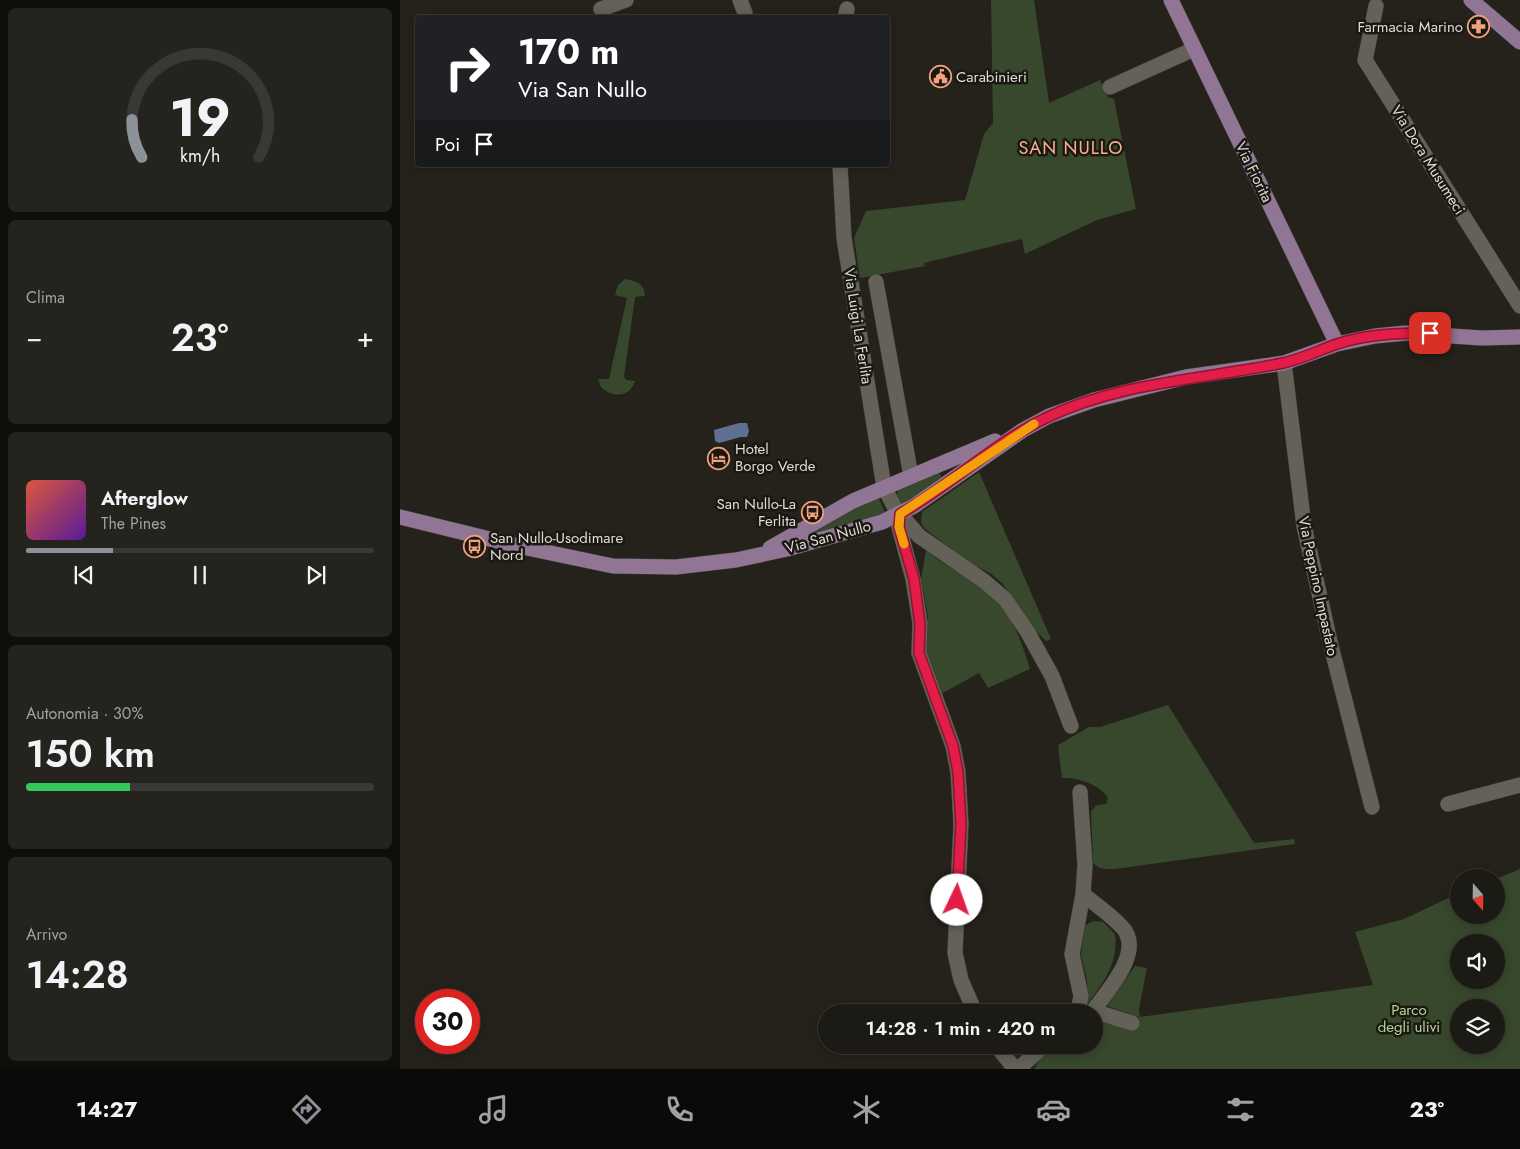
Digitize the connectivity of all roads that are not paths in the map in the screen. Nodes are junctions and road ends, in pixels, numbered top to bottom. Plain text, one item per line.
1 (626, 0) edge
2 (1171, 0) edge
3 (1472, 0) edge
4 (1376, 6) dead end
5 (601, 9) dead end
6 (1520, 42) edge
7 (1194, 49) junction
8 (1110, 88) dead end
9 (840, 167) edge
10 (876, 282) dead end
11 (1520, 306) edge
12 (1520, 337) edge
13 (1337, 344) junction
14 (1284, 363) junction
15 (1023, 430) junction
16 (939, 464) junction
17 (911, 476) junction
18 (949, 481) junction
19 (884, 487) junction
20 (900, 514) junction
21 (400, 517) edge
22 (758, 555) junction
23 (1071, 726) dead end
24 (1520, 785) edge
25 (1080, 792) dead end
26 (1448, 804) dead end
27 (1372, 807) dead end
28 (1083, 894) junction
29 (972, 1004) edge
30 (1084, 1004) edge
31 (1093, 1004) edge
32 (1103, 1016) edge
33 (1132, 1023) dead end
34 (1004, 1054) edge
35 (1034, 1054) edge
36 (1016, 1069) edge

1 - 5 street
2 - 7 main road, Via Fiorita
3 - 6 main road
4 - 11 street, Via Dora Musumeci
7 - 8 street
7 - 13 main road, Via Fiorita
9 - 19 street, Via Luigi La Ferlita
10 - 17 street
12 - 13 main road, Via San Nullo
13 - 14 main road, Via San Nullo
14 - 15 main road, Via San Nullo
14 - 27 street, Via Peppino Impastato
15 - 16 main road
15 - 18 main road, Via San Nullo
16 - 17 main road
16 - 18 street
17 - 19 main road
18 - 20 main road, Via San Nullo
19 - 20 street
19 - 22 main road
20 - 22 main road, Via San Nullo
20 - 23 street
20 - 29 street
21 - 22 main road, Via San Nullo
24 - 26 street
25 - 28 street
28 - 30 street
28 - 31 street
32 - 33 street
34 - 36 street
35 - 36 street

